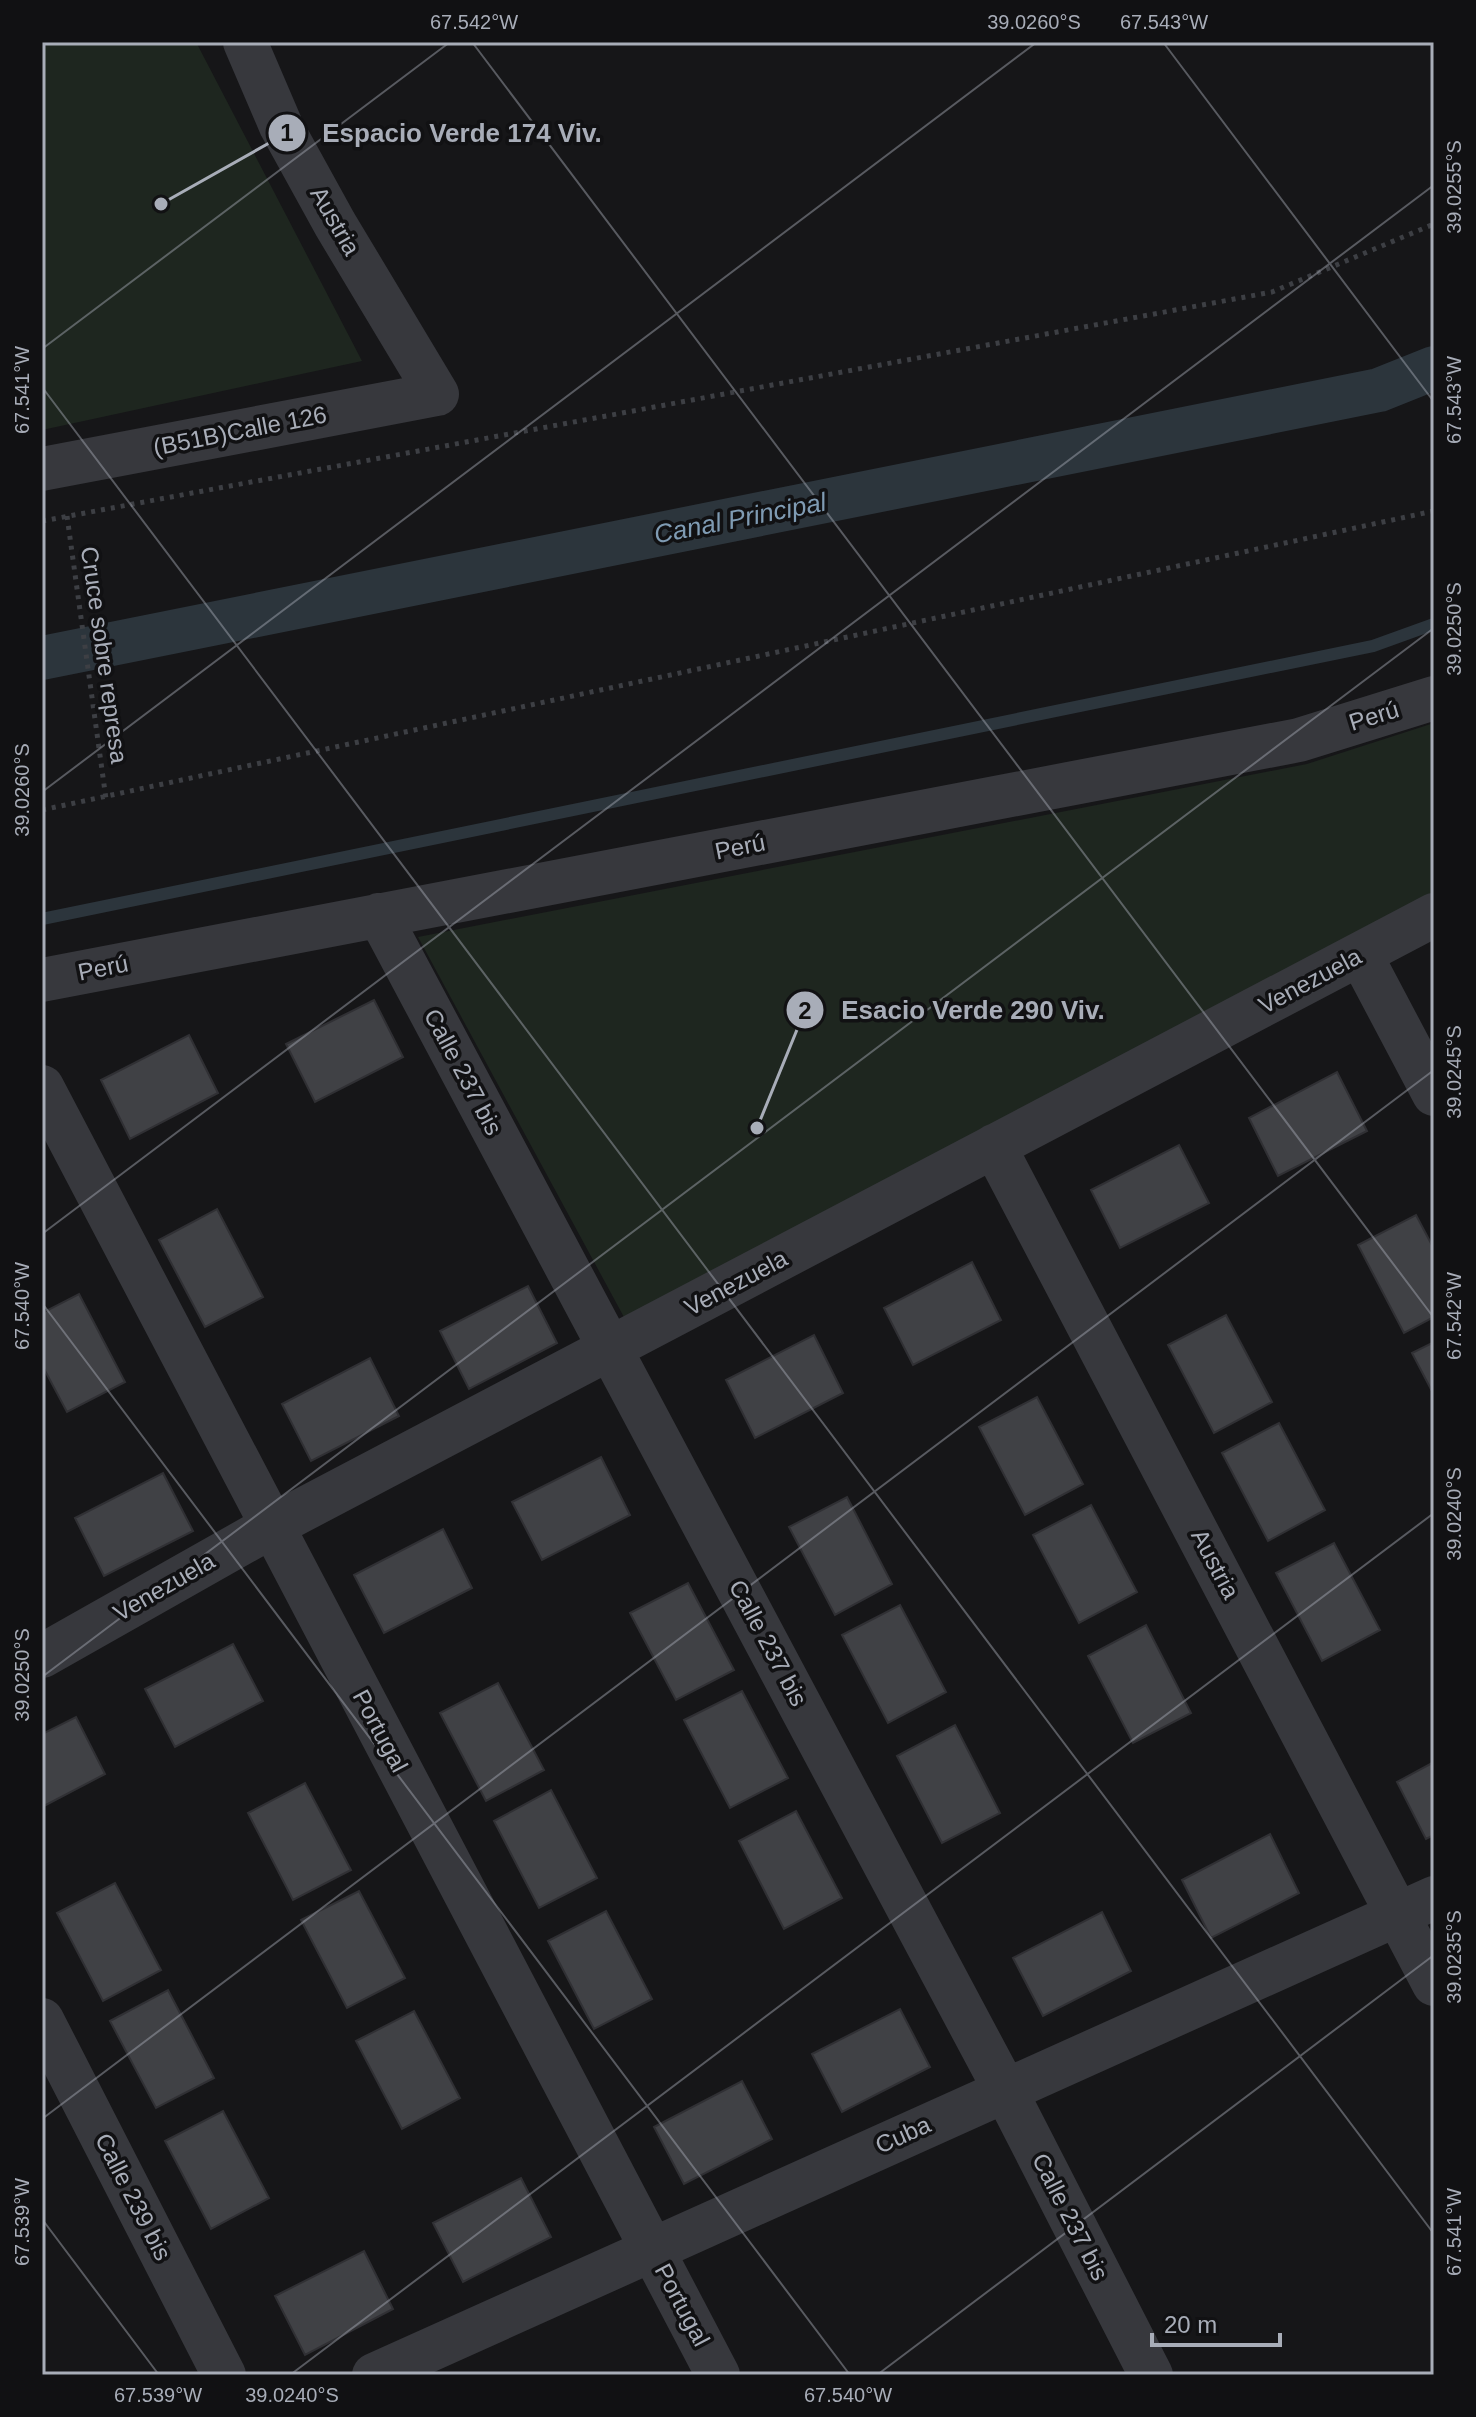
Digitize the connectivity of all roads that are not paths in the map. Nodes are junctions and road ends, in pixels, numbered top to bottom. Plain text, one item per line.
1 (245, 42) edge
2 (437, 394) joint
3 (42, 469) edge
4 (1434, 698) edge
5 (379, 915) junction
6 (1434, 915) edge
7 (1360, 954) junction
8 (42, 980) edge
9 (42, 1087) edge
10 (1434, 1094) edge
11 (994, 1146) junction
12 (612, 1349) junction
13 (272, 1526) junction
14 (42, 1656) edge
15 (1417, 1905) edge
16 (1434, 1984) edge
17 (42, 2020) edge
18 (1005, 2090) junction
19 (652, 2248) junction
20 (224, 2375) edge
21 (374, 2375) edge
22 (718, 2375) edge
23 (1151, 2375) edge

1 - 2 street, Austria
2 - 3 street, (B51B)Calle 126
4 - 5 street, Perú
5 - 8 street, Perú
5 - 12 street, Calle 237 bis
6 - 7 street, Venezuela
7 - 10 street
7 - 11 street, Venezuela
9 - 13 street, Portugal
11 - 12 street, Venezuela
11 - 15 street, Austria
12 - 13 street, Venezuela
12 - 18 street, Calle 237 bis
13 - 14 street, Venezuela
13 - 19 street, Portugal
15 - 16 street, Austria
15 - 18 street, Cuba
17 - 20 street, Calle 239 bis
18 - 19 street, Cuba
18 - 23 street, Calle 237 bis
19 - 21 street, Cuba
19 - 22 street, Portugal

